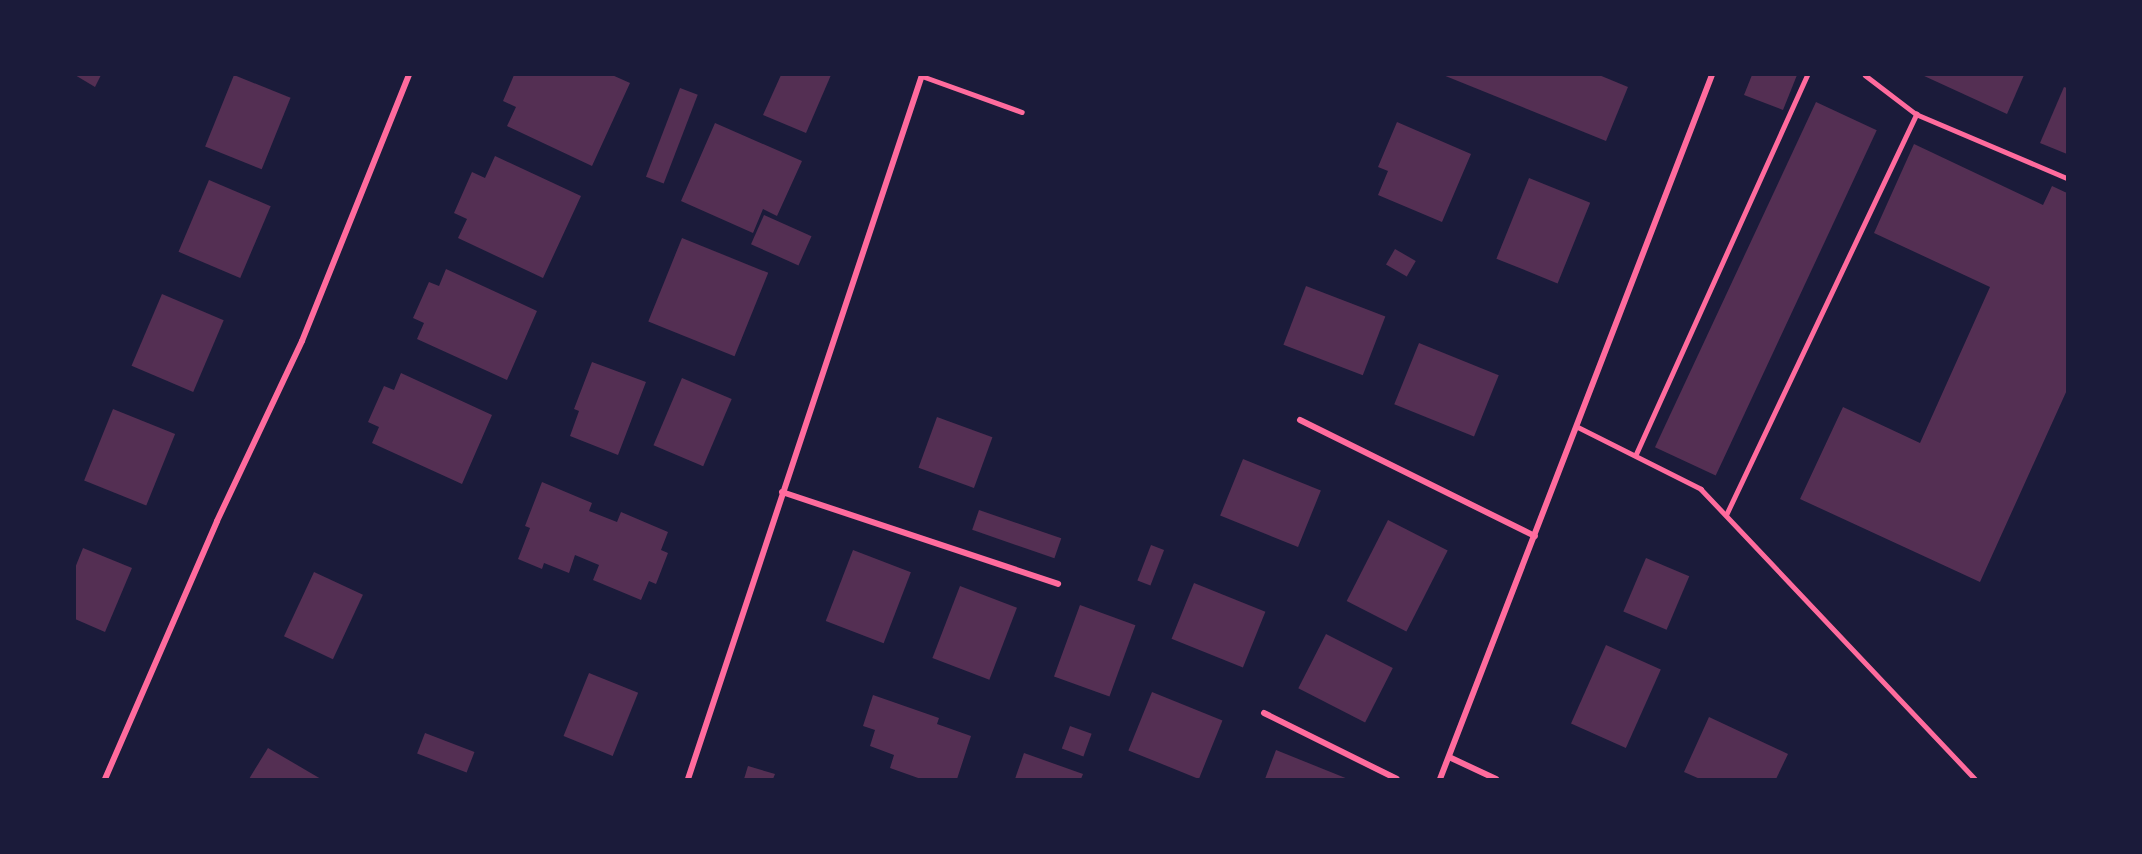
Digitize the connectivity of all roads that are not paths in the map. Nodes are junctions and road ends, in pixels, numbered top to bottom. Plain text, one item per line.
1 (409, 75) edge
2 (922, 75) edge
3 (1712, 75) edge
4 (1807, 75) edge
5 (1865, 75) edge
6 (1022, 112) dead end
7 (1916, 114) junction
8 (2067, 178) edge
9 (1300, 420) dead end
10 (1576, 426) junction
11 (1636, 454) junction
12 (782, 492) junction
13 (1726, 515) junction
14 (1535, 536) junction
15 (1058, 584) dead end
16 (1264, 713) dead end
17 (1449, 757) junction
18 (105, 779) edge
19 (688, 779) edge
20 (1397, 779) edge
21 (1440, 779) edge
22 (1496, 779) edge
23 (1975, 779) edge

1 - 18 street
2 - 6 lane
2 - 12 street
3 - 10 street
4 - 11 lane
5 - 7 lane
7 - 8 lane
7 - 13 lane
9 - 14 street
10 - 11 lane
10 - 14 street
11 - 13 lane
12 - 15 street
12 - 19 street
13 - 23 lane
14 - 17 street
16 - 20 street
17 - 21 street
17 - 22 street

